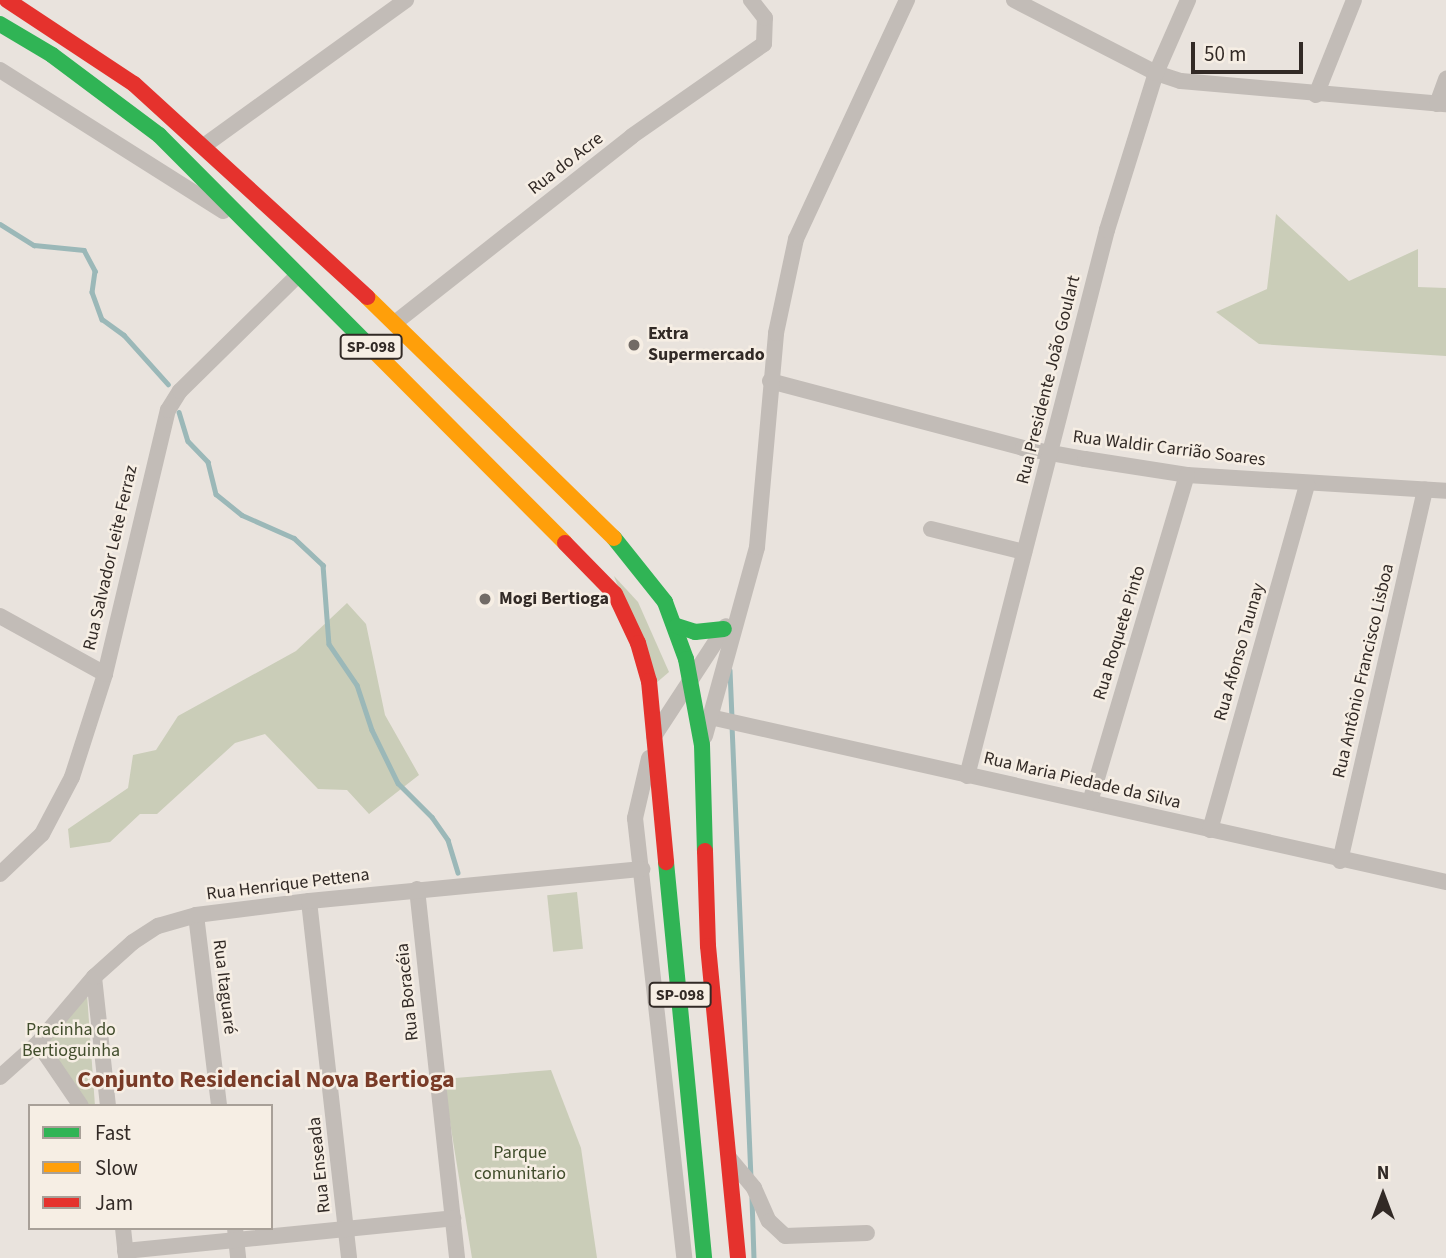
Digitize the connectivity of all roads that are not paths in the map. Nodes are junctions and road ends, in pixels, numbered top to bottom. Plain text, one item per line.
1 (6, 0) edge
2 (406, 0) edge
3 (751, 0) edge
4 (907, 0) edge
5 (1014, 0) edge
6 (1188, 0) edge
7 (1354, 0) edge
8 (0, 24) edge
9 (0, 70) edge
10 (1156, 73) junction
11 (1446, 79) edge
12 (1316, 95) junction
13 (1441, 104) edge
14 (205, 145) junction
15 (250, 228) junction
16 (298, 275) junction
17 (396, 322) junction
18 (770, 381) junction
19 (1051, 453) junction
20 (1188, 475) junction
21 (1307, 484) junction
22 (1425, 490) junction
23 (1446, 491) edge
24 (571, 493) junction
25 (532, 506) junction
26 (931, 529) dead end
27 (1024, 552) junction
28 (742, 611) junction
29 (0, 616) edge
30 (677, 626) junction
31 (723, 629) junction
32 (105, 674) junction
33 (691, 680) junction
34 (710, 717) junction
35 (655, 733) junction
36 (702, 745) junction
37 (967, 776) junction
38 (1090, 802) junction
39 (1210, 830) junction
40 (1340, 861) junction
41 (642, 869) junction
42 (0, 874) edge
43 (1446, 882) edge
44 (416, 889) junction
45 (309, 901) junction
46 (196, 915) junction
47 (94, 977) junction
48 (38, 1043) junction
49 (0, 1077) edge
50 (80, 1104) edge
51 (108, 1104) edge
52 (219, 1104) edge
53 (728, 1156) junction
54 (453, 1219) junction
55 (346, 1227) junction
56 (122, 1230) edge
57 (867, 1233) dead end
58 (235, 1234) edge
59 (126, 1254) edge
60 (679, 1257) edge
61 (238, 1258) edge
62 (349, 1258) edge
63 (457, 1258) edge
64 (705, 1258) edge
65 (738, 1258) edge

1 - 14 main road, SP-098
2 - 14 street
3 - 17 street, Rua do Acre
4 - 18 street
5 - 10 street
6 - 10 street, Rua Presidente João Goulart
7 - 12 street
8 - 15 main road, SP-098
9 - 15 street
10 - 12 street
10 - 19 street, Rua Presidente João Goulart
11 - 13 street
12 - 13 street
14 - 17 main road, SP-098
15 - 16 main road, SP-098
16 - 25 main road, SP-098
16 - 32 street, Rua Salvador Leite Ferraz
17 - 24 main road, SP-098
18 - 19 street, Rua Waldir Carrião Soares
18 - 28 street
19 - 20 street, Rua Waldir Carrião Soares
19 - 27 street, Rua Presidente João Goulart
20 - 21 street, Rua Waldir Carrião Soares
20 - 38 street, Rua Roquete Pinto
21 - 22 street, Rua Waldir Carrião Soares
21 - 39 street, Rua Afonso Taunay
22 - 23 street, Rua Waldir Carrião Soares
22 - 40 street, Rua Antônio Francisco Lisboa
24 - 25 main road
24 - 30 main road, SP-098
25 - 35 main road, SP-098
26 - 27 street
27 - 37 street, Rua Presidente João Goulart
28 - 31 street
28 - 34 street
29 - 32 street
30 - 31 main road
30 - 33 main road, SP-098
31 - 33 street
32 - 42 street, Rua Salvador Leite Ferraz
33 - 35 street
33 - 36 main road, SP-098
34 - 36 street
34 - 37 street, Rua Maria Piedade da Silva
35 - 41 street
35 - 64 main road, SP-098
36 - 53 main road, SP-098
37 - 38 street, Rua Maria Piedade da Silva
38 - 39 street, Rua Maria Piedade da Silva
39 - 40 street, Rua Maria Piedade da Silva
40 - 43 street, Rua Maria Piedade da Silva
41 - 44 street, Rua Henrique Pettena
41 - 60 street
44 - 45 street, Rua Henrique Pettena
44 - 54 street, Rua Boracéia
45 - 46 street, Rua Henrique Pettena
45 - 55 street, Rua Enseada
46 - 47 street, Rua Henrique Pettena
46 - 52 street, Rua Itaguaré
47 - 48 street, Rua Henrique Pettena
47 - 51 street
48 - 49 street, Rua Henrique Pettena
48 - 50 street
53 - 57 street
53 - 65 main road, SP-098
54 - 55 street
54 - 63 street, Rua Boracéia
55 - 58 street
55 - 62 street, Rua Enseada
56 - 59 street
58 - 59 street
58 - 61 street

